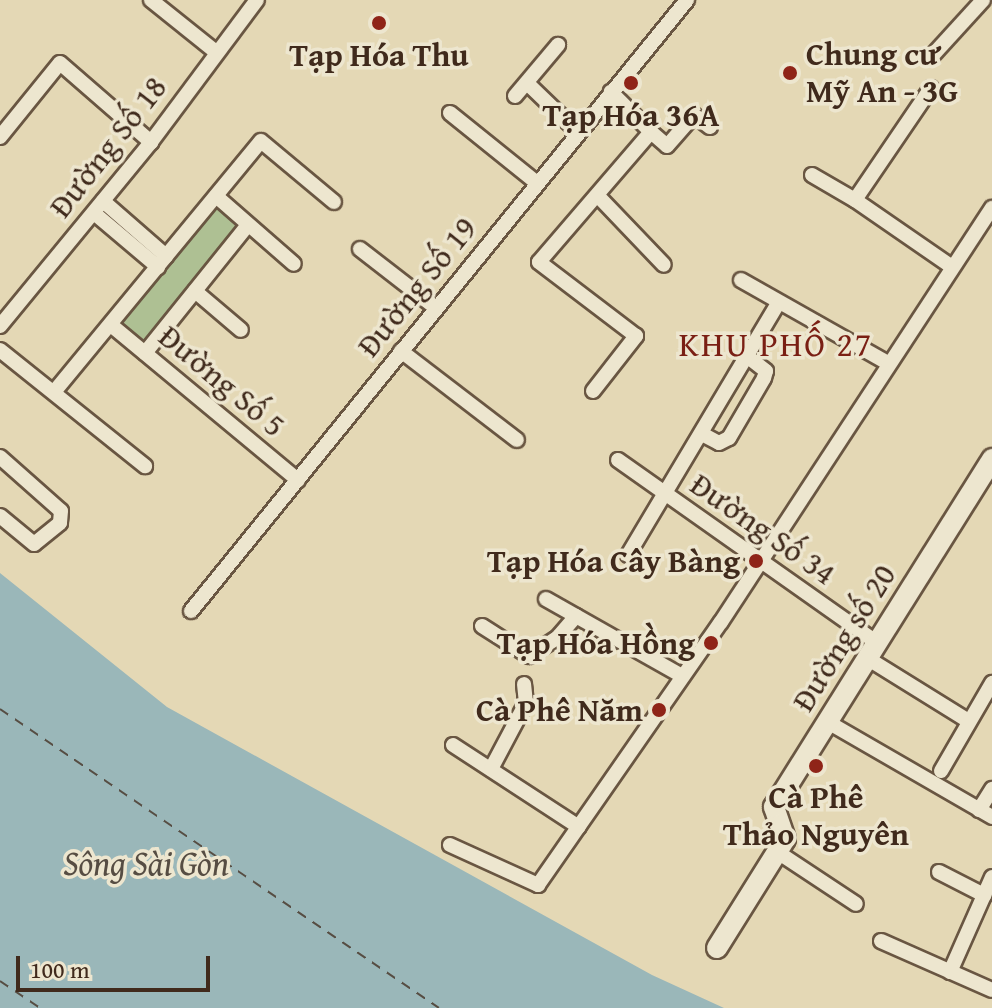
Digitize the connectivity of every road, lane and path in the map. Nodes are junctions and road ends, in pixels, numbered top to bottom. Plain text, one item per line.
1 (151, 0) edge
2 (257, 0) edge
3 (687, 0) edge
4 (983, 0) edge
5 (558, 45) dead end
6 (216, 52) junction
7 (931, 57) dead end
8 (527, 83) junction
9 (931, 88) dead end
10 (611, 92) junction
11 (515, 96) dead end
12 (450, 113) dead end
13 (710, 127) dead end
14 (578, 132) junction
15 (651, 132) junction
16 (0, 137) edge
17 (151, 142) junction
18 (812, 175) dead end
19 (537, 183) junction
20 (216, 196) junction
21 (598, 196) junction
22 (855, 200) junction
23 (334, 202) dead end
24 (99, 207) junction
25 (992, 208) edge
26 (248, 225) junction
27 (360, 249) dead end
28 (162, 262) junction
29 (294, 264) dead end
30 (664, 265) dead end
31 (952, 267) junction
32 (741, 280) dead end
33 (195, 291) junction
34 (778, 303) junction
35 (436, 308) junction
36 (111, 325) junction
37 (0, 326) edge
38 (241, 330) dead end
39 (0, 350) edge
40 (401, 351) junction
41 (145, 353) junction
42 (747, 356) junction
43 (888, 363) junction
44 (593, 391) dead end
45 (54, 392) junction
46 (702, 434) junction
47 (517, 440) dead end
48 (0, 457) edge
49 (992, 459) edge
50 (618, 460) dead end
51 (145, 466) dead end
52 (298, 480) junction
53 (666, 495) junction
54 (0, 516) edge
55 (628, 555) dead end
56 (761, 560) junction
57 (546, 599) dead end
58 (191, 611) dead end
59 (576, 616) junction
60 (482, 626) dead end
61 (872, 650) junction
62 (682, 676) junction
63 (992, 683) edge
64 (524, 684) dead end
65 (967, 720) junction
66 (826, 721) junction
67 (453, 745) dead end
68 (491, 769) junction
69 (941, 771) dead end
70 (992, 789) edge
71 (986, 813) edge
72 (579, 827) junction
73 (450, 845) dead end
74 (779, 853) junction
75 (939, 872) dead end
76 (992, 877) edge
77 (984, 895) junction
78 (856, 904) dead end
79 (881, 941) dead end
80 (717, 948) dead end
81 (950, 972) junction
82 (992, 990) edge

1 - 6 street
2 - 6 street, Đường Số 18
3 - 10 street, Đường Số 19
4 - 7 street
5 - 8 street
6 - 17 street, Đường Số 18
8 - 11 street
8 - 14 street
9 - 22 street
10 - 14 street, Đường Số 19
10 - 15 street
12 - 19 street
13 - 15 street
14 - 19 street, Đường Số 19
15 - 21 street
16 - 17 street
17 - 24 street, Đường Số 18
18 - 22 street
19 - 35 street, Đường Số 19
20 - 23 street
20 - 26 street
20 - 28 street
21 - 30 street
21 - 44 street
22 - 31 street
24 - 28 street
24 - 37 street, Đường Số 18
25 - 31 street
26 - 29 street
26 - 33 street
27 - 35 street
28 - 36 street
31 - 43 street
32 - 34 street
33 - 38 street
33 - 41 street
34 - 42 street
34 - 43 street
35 - 40 street, Đường Số 19
36 - 41 street, Đường Số 5
36 - 45 street
39 - 45 street
40 - 47 street
40 - 52 street, Đường Số 19
41 - 52 street, Đường Số 5
42 - 46 street
42 - 46 street
43 - 56 street
45 - 51 street
46 - 53 street
48 - 54 street
49 - 61 street, Đường số 20
50 - 53 street, Đường Số 34
52 - 58 street, Đường Số 19
53 - 55 street
53 - 56 street, Đường Số 34
56 - 61 street, Đường Số 34
56 - 62 street
57 - 59 street
59 - 60 street
59 - 62 street
61 - 65 street, Đường Số 34
61 - 66 street, Đường số 20
62 - 72 street
63 - 65 street
64 - 68 street
65 - 69 street
66 - 71 street
66 - 74 street, Đường số 20
67 - 68 street
68 - 72 street
70 - 71 street
72 - 73 street
74 - 78 street
74 - 80 street
75 - 77 street
76 - 77 street
77 - 81 street
79 - 81 street
81 - 82 street

